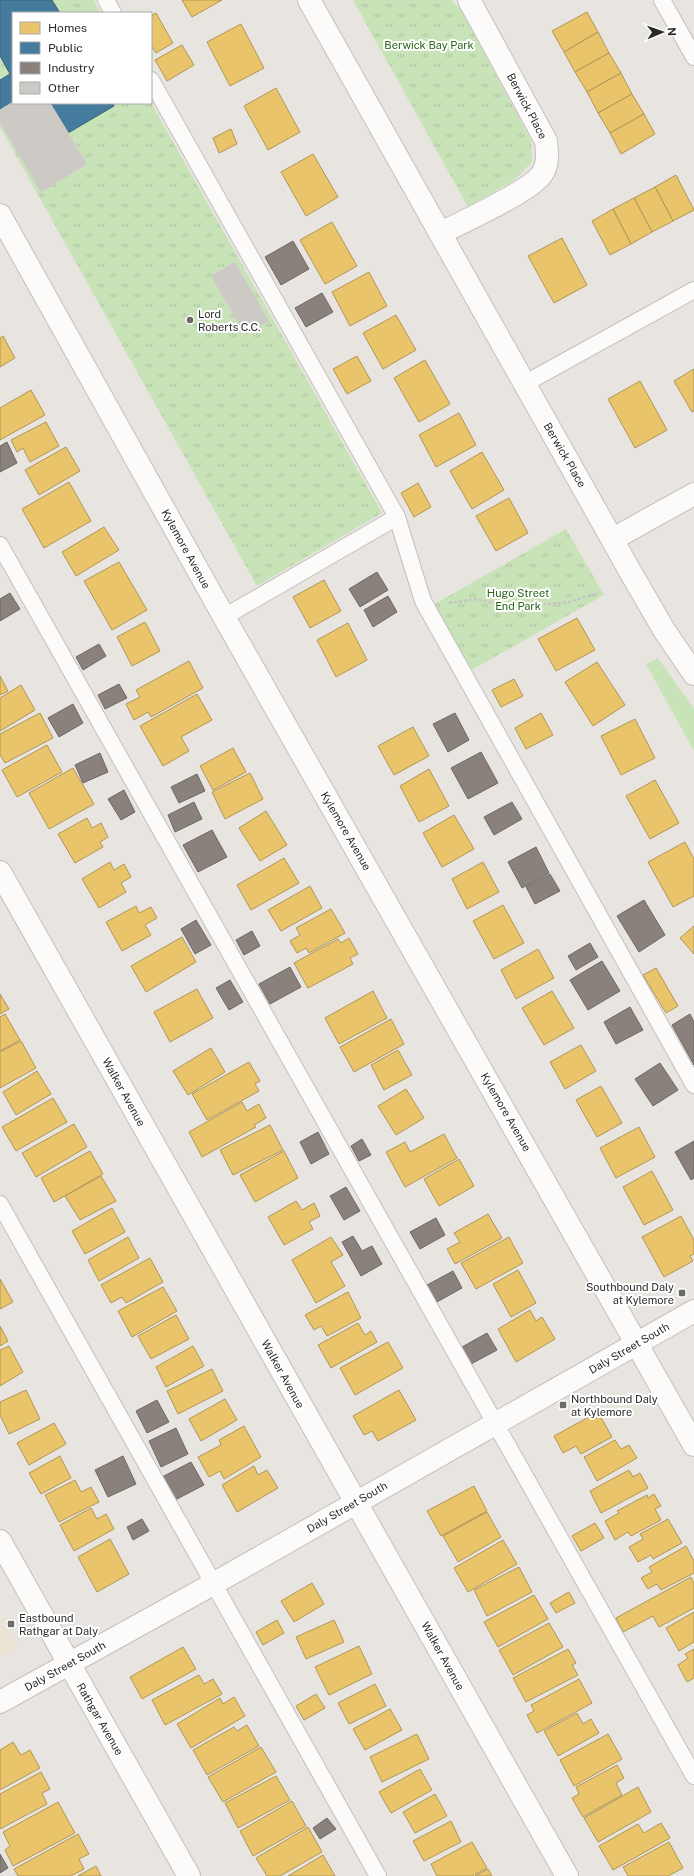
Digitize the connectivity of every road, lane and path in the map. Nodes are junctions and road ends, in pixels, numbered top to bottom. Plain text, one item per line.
1 (106, 0) edge
2 (309, 0) edge
3 (469, 0) edge
4 (662, 0) edge
5 (112, 12) edge
6 (694, 57) edge
7 (152, 82) edge
8 (0, 215) edge
9 (440, 233) junction
10 (694, 290) edge
11 (524, 384) junction
12 (694, 494) edge
13 (397, 517) junction
14 (613, 539) junction
15 (0, 545) edge
16 (598, 593) dead end
17 (427, 609) junction
18 (224, 617) junction
19 (694, 674) edge
20 (0, 872) edge
21 (694, 1086) edge
22 (0, 1204) edge
23 (694, 1311) edge
24 (638, 1343) junction
25 (495, 1424) junction
26 (694, 1445) edge
27 (355, 1502) junction
28 (0, 1541) edge
29 (213, 1584) junction
30 (68, 1664) junction
31 (0, 1702) edge
32 (694, 1776) edge
33 (189, 1876) edge
34 (378, 1876) edge
35 (567, 1876) edge

1 - 5 lane
2 - 9 street, Berwick Place
3 - 9 street, Berwick Place
4 - 6 lane
7 - 13 lane
8 - 18 street, Kylemore Avenue
9 - 11 street, Berwick Place
10 - 11 lane
11 - 14 street, Berwick Place
12 - 14 street
13 - 17 lane
13 - 18 lane
14 - 19 street, Berwick Place
15 - 25 lane
16 - 17 path
17 - 21 lane
18 - 24 street, Kylemore Avenue
20 - 27 street, Walker Avenue
22 - 29 lane
23 - 24 street, Daly Street South
24 - 25 street, Daly Street South
24 - 26 street, Kylemore Avenue
25 - 27 street, Daly Street South
25 - 32 lane
27 - 29 street, Daly Street South
27 - 35 street, Walker Avenue
28 - 30 street, Rathgar Avenue
29 - 30 street, Daly Street South
29 - 34 lane
30 - 31 street, Daly Street South
30 - 33 street, Rathgar Avenue

